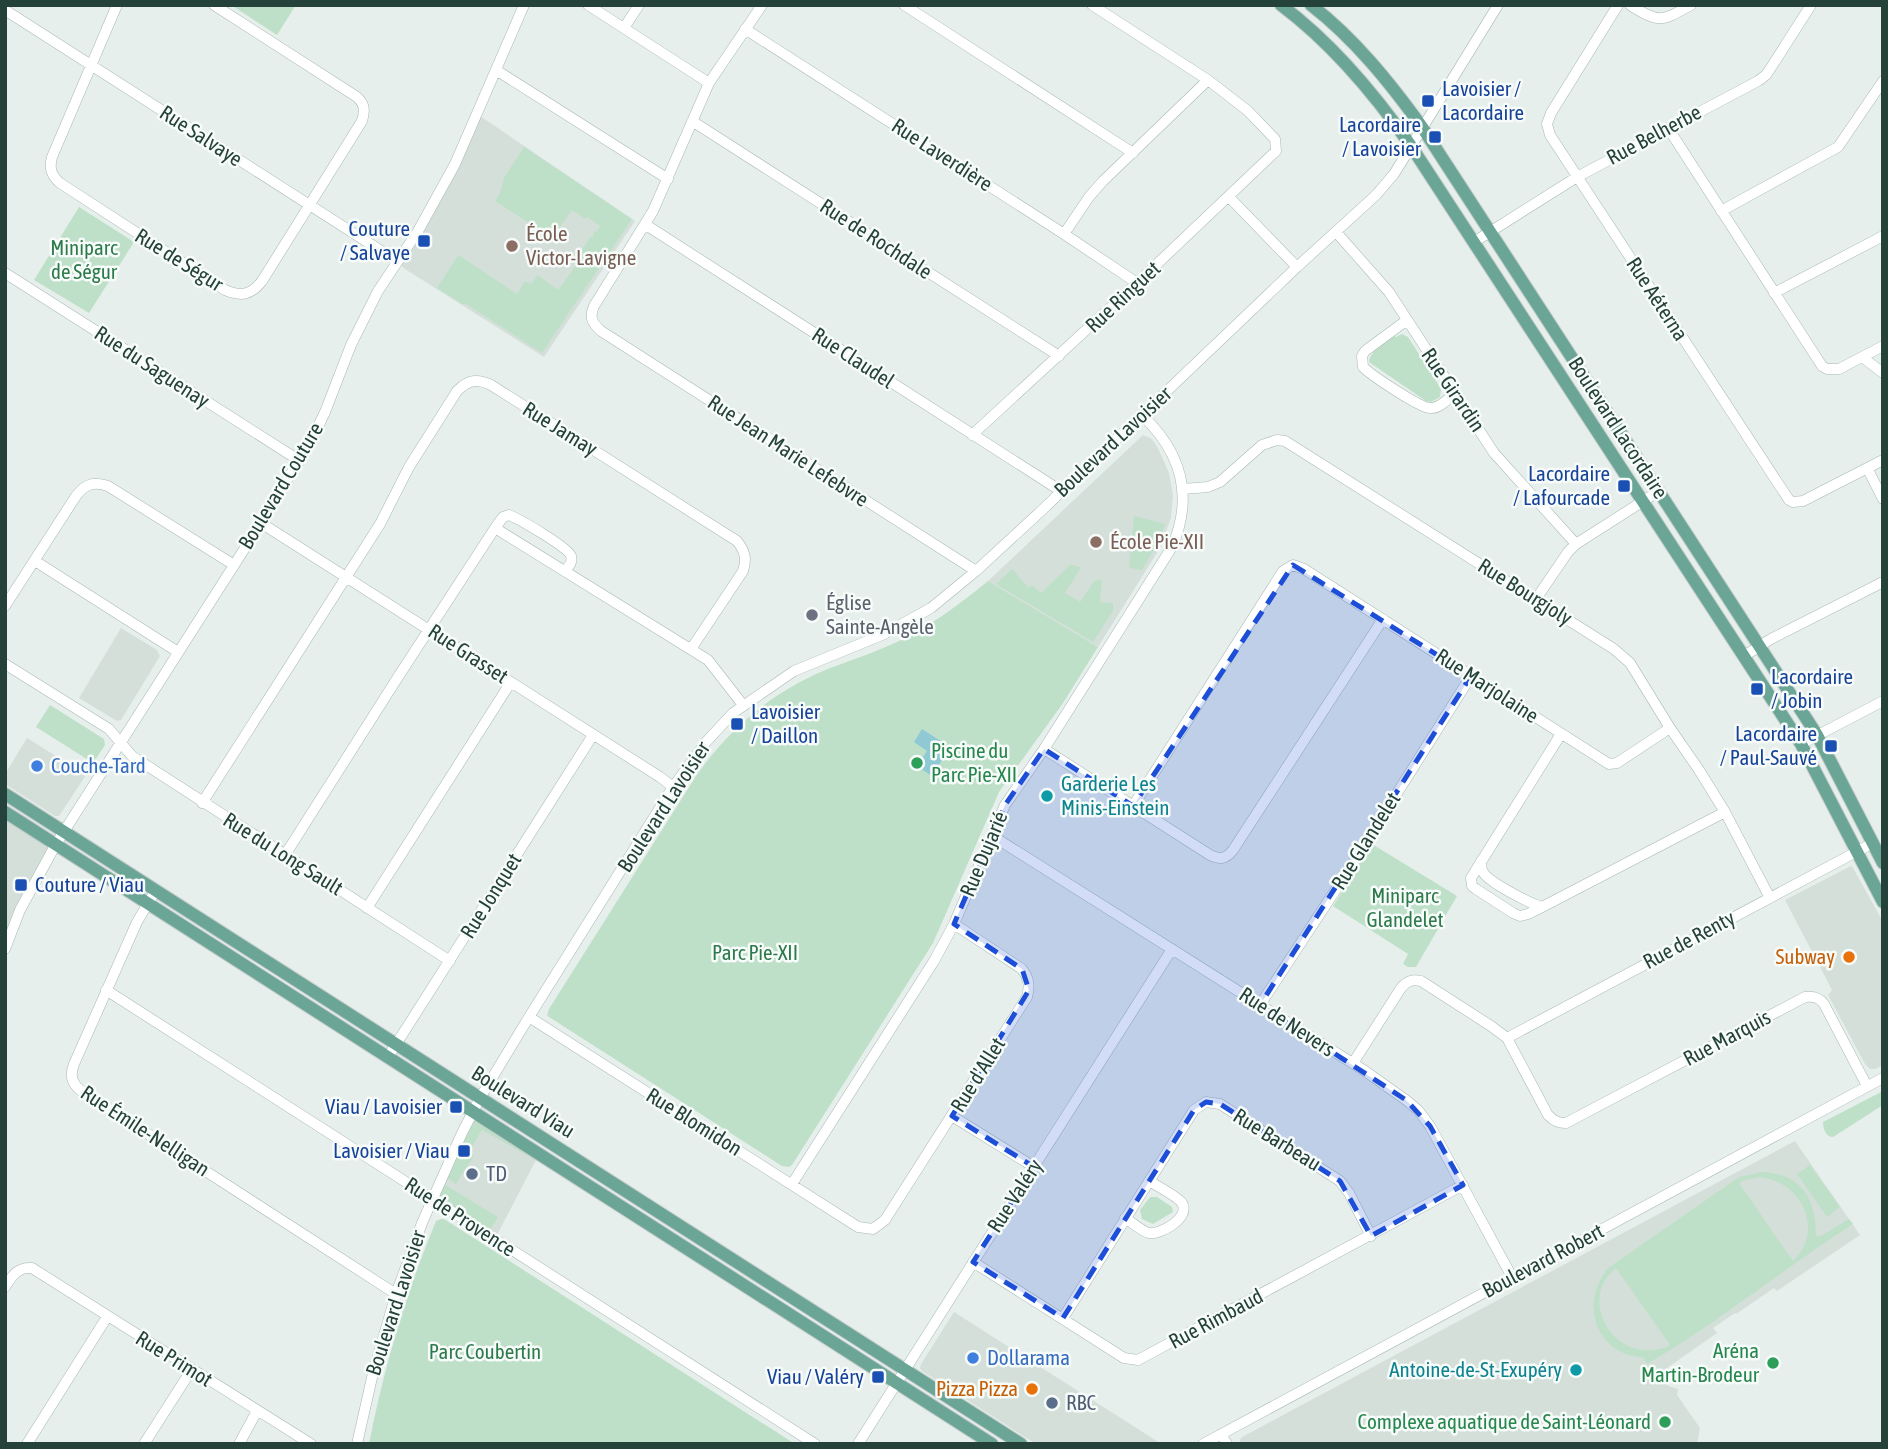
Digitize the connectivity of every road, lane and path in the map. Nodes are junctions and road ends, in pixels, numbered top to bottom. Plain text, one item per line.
1 (117, 5) edge
2 (214, 5) edge
3 (524, 5) edge
4 (588, 5) edge
5 (639, 5) edge
6 (762, 5) edge
7 (904, 5) edge
8 (1092, 5) edge
9 (1281, 5) edge
10 (1311, 5) edge
11 (1498, 5) edge
12 (1618, 5) edge
13 (1630, 5) edge
14 (1691, 5) edge
15 (1811, 5) edge
16 (5, 10) edge
17 (624, 28) junction
18 (745, 29) junction
19 (91, 65) junction
20 (496, 70) junction
21 (1209, 80) junction
22 (1883, 81) edge
23 (709, 83) junction
24 (692, 121) junction
25 (1422, 127) junction
26 (1668, 128) junction
27 (1411, 146) junction
28 (1133, 153) junction
29 (1577, 177) junction
30 (668, 179) junction
31 (1229, 197) junction
32 (310, 206) junction
33 (1721, 211) junction
34 (646, 225) junction
35 (1336, 232) junction
36 (1489, 232) junction
37 (1064, 234) junction
38 (1883, 236) edge
39 (1474, 242) junction
40 (397, 261) junction
41 (1297, 267) junction
42 (5, 272) edge
43 (1137, 284) junction
44 (1774, 293) junction
45 (1407, 320) junction
46 (1883, 346) edge
47 (1059, 356) junction
48 (1862, 357) junction
49 (1883, 373) edge
50 (1454, 394) junction
51 (1142, 415) junction
52 (972, 435) junction
53 (1883, 460) edge
54 (300, 461) junction
55 (1867, 468) junction
56 (1184, 489) junction
57 (1061, 491) junction
58 (1659, 491) junction
59 (1883, 499) edge
60 (1643, 501) junction
61 (261, 523) junction
62 (495, 528) junction
63 (1576, 544) junction
64 (36, 561) junction
65 (234, 565) junction
66 (565, 571) junction
67 (976, 571) junction
68 (346, 577) junction
69 (1883, 582) edge
70 (1536, 599) junction
71 (5, 606) edge
72 (1383, 619) junction
73 (429, 630) junction
74 (1760, 646) junction
75 (691, 649) junction
76 (178, 652) junction
77 (1744, 656) junction
78 (5, 664) edge
79 (1471, 676) junction
80 (511, 682) junction
81 (1883, 701) edge
82 (743, 705) junction
83 (1670, 728) junction
84 (1561, 734) junction
85 (593, 735) junction
86 (1817, 735) junction
87 (121, 743) junction
88 (1801, 744) junction
89 (1044, 748) junction
90 (673, 787) junction
91 (5, 793) edge
92 (202, 803) junction
93 (1133, 806) junction
94 (5, 812) edge
95 (1725, 812) junction
96 (64, 831) junction
97 (991, 835) junction
98 (56, 844) junction
99 (1873, 844) junction
100 (1857, 852) junction
101 (285, 855) junction
102 (1481, 860) junction
103 (1883, 863) edge
104 (156, 890) junction
105 (1770, 898) junction
106 (1883, 902) edge
107 (148, 903) junction
108 (1542, 907) junction
109 (367, 908) junction
110 (954, 924) junction
111 (5, 949) edge
112 (1172, 949) junction
113 (450, 961) junction
114 (106, 990) junction
115 (1260, 1005) junction
116 (529, 1017) junction
117 (1507, 1038) junction
118 (397, 1044) junction
119 (388, 1057) junction
120 (1353, 1063) junction
121 (1883, 1078) edge
122 (1867, 1086) junction
123 (480, 1098) junction
124 (473, 1112) junction
125 (952, 1116) junction
126 (1034, 1167) junction
127 (1149, 1181) junction
128 (792, 1184) junction
129 (1463, 1185) junction
130 (432, 1199) junction
131 (1125, 1218) junction
132 (858, 1227) joint
133 (1371, 1236) junction
134 (973, 1262) junction
135 (1512, 1277) junction
136 (5, 1287) edge
137 (396, 1294) junction
138 (107, 1317) junction
139 (1063, 1318) junction
140 (192, 1369) junction
141 (905, 1369) junction
142 (897, 1382) junction
143 (257, 1411) junction
144 (1221, 1434) junction
145 (985, 1442) edge
146 (27, 1444) edge
147 (144, 1444) edge
148 (239, 1444) edge
149 (311, 1444) edge
150 (357, 1444) edge
151 (815, 1444) edge
152 (858, 1444) edge
153 (1021, 1444) edge
154 (1203, 1444) edge
155 (1227, 1444) edge

1 - 19 street
2 - 32 street
3 - 20 street, Boulevard Couture
4 - 17 street
5 - 17 street
6 - 18 street
7 - 28 street
8 - 21 street
9 - 27 main road, Boulevard Lacordaire
10 - 25 main road, Boulevard Lacordaire
11 - 25 street, Boulevard Lavoisier
12 - 29 street, Rue Aéterna
13 - 14 street
15 - 26 street, Rue Belherbe
16 - 19 street, Rue Salvaye
17 - 23 street
18 - 23 street
18 - 37 street, Rue Laverdière
19 - 32 street, Rue Salvaye
19 - 32 street, Rue de Ségur
20 - 30 street
20 - 40 street, Boulevard Couture
21 - 28 street
21 - 31 street, Rue Ringuet
22 - 33 street
23 - 24 street
24 - 30 street
24 - 47 street, Rue de Rochdale
25 - 27 street, Boulevard Lavoisier
25 - 36 main road, Boulevard Lacordaire
26 - 29 street, Rue Belherbe
26 - 33 street
27 - 35 street, Boulevard Lavoisier
27 - 39 main road, Boulevard Lacordaire
28 - 37 street
29 - 36 street, Rue Belherbe
29 - 55 street, Rue Aéterna
30 - 34 street
31 - 41 street
31 - 43 street, Rue Ringuet
32 - 40 street, Rue Salvaye
33 - 44 street
34 - 52 street, Rue Claudel
34 - 67 street, Rue Jean Marie Lefebvre
35 - 41 street, Boulevard Lavoisier
35 - 45 street, Rue Girardin
36 - 39 street, Rue Belherbe
36 - 58 main road, Boulevard Lacordaire
37 - 43 street, Rue Laverdière
38 - 44 street
39 - 60 main road, Boulevard Lacordaire
40 - 54 street, Boulevard Couture
41 - 51 street, Boulevard Lavoisier
42 - 54 street, Rue du Saguenay
43 - 47 street, Rue Ringuet
44 - 48 street
45 - 50 street, Rue Girardin
45 - 50 street
46 - 48 street
47 - 52 street, Rue Ringuet
48 - 49 street
50 - 63 street, Rue Girardin
51 - 56 street, Rue Dujarié
51 - 57 street, Boulevard Lavoisier
52 - 57 street, Rue Claudel
53 - 55 street, Rue Aéterna
54 - 61 street, Boulevard Couture
55 - 59 street
56 - 70 street, Rue Bourgjoly
56 - 89 street, Rue Dujarié
57 - 67 street, Boulevard Lavoisier
58 - 60 street
58 - 74 main road, Boulevard Lacordaire
60 - 63 street
60 - 77 main road, Boulevard Lacordaire
61 - 65 street, Boulevard Couture
61 - 68 street, Rue Grasset
62 - 66 street
62 - 66 street
62 - 73 street
63 - 70 street
64 - 65 street
64 - 71 street
64 - 76 street
65 - 76 street, Boulevard Couture
66 - 75 street
67 - 82 street, Boulevard Lavoisier
68 - 73 street, Rue Grasset
68 - 75 street, Rue Jamay
68 - 92 street
69 - 74 street
70 - 83 street, Rue Bourgjoly
72 - 79 street, Rue Marjolaine
72 - 93 street
72 - 93 street, Rue Marjolaine
73 - 80 street, Rue Grasset
73 - 101 street
74 - 77 street
74 - 86 main road, Boulevard Lacordaire
75 - 82 street
76 - 87 street, Boulevard Couture
77 - 88 main road, Boulevard Lacordaire
78 - 87 street, Rue du Long Sault
79 - 84 street, Rue Marjolaine
79 - 115 street, Rue Glandelet
80 - 85 street, Rue Grasset
80 - 109 street
81 - 86 street
82 - 90 street, Boulevard Lavoisier
83 - 84 street, Rue Marjolaine
83 - 95 street, Rue Bourgjoly
84 - 102 street
85 - 90 street, Rue Grasset
85 - 113 street, Rue Jonquet
86 - 88 street
86 - 99 main road, Boulevard Lacordaire
87 - 92 street, Rue du Long Sault
87 - 96 street, Boulevard Couture
88 - 100 main road, Boulevard Lacordaire
89 - 93 street
89 - 97 street, Rue Dujarié
90 - 116 street, Boulevard Lavoisier
91 - 96 main road, Boulevard Viau
92 - 101 street, Rue du Long Sault
94 - 98 main road, Boulevard Viau
95 - 105 street, Rue Bourgjoly
95 - 108 street
96 - 98 street, Boulevard Couture
96 - 104 main road, Boulevard Viau
97 - 110 street, Rue Dujarié
97 - 112 street, Rue de Nevers
98 - 107 main road, Boulevard Viau
98 - 111 street, Boulevard Couture
99 - 100 street, Rue de Renty
99 - 103 main road, Boulevard Lacordaire
100 - 105 street, Rue de Renty
100 - 106 main road, Boulevard Lacordaire
101 - 109 street, Rue du Long Sault
102 - 108 street
102 - 108 street
104 - 107 street, Rue Émile-Nelligan
104 - 118 main road, Boulevard Viau
105 - 117 street, Rue de Renty
107 - 114 street, Rue Émile-Nelligan
107 - 119 main road, Boulevard Viau
109 - 113 street, Rue du Long Sault
110 - 125 street, Rue d'Allet
110 - 128 street, Rue Dujarié
112 - 115 street, Rue de Nevers
112 - 126 street, Rue Valéry
113 - 118 street, Rue Jonquet
114 - 130 street, Rue de Provence
114 - 137 street, Rue Émile-Nelligan
115 - 120 street, Rue de Nevers
116 - 123 street, Boulevard Lavoisier
116 - 128 street, Rue Blomidon
117 - 120 street
117 - 122 street, Rue Marquis
118 - 119 street, Rue Jonquet
118 - 123 main road, Boulevard Viau
119 - 124 main road, Boulevard Viau
120 - 129 street, Rue de Nevers
121 - 122 street, Boulevard Robert
122 - 135 street, Boulevard Robert
123 - 124 street, Boulevard Lavoisier
123 - 141 main road, Boulevard Viau
124 - 130 street, Boulevard Lavoisier
124 - 142 main road, Boulevard Viau
125 - 126 street
125 - 132 street, Rue d'Allet
126 - 134 street, Rue Valéry
127 - 131 street, Rue Barbeau
127 - 131 street
127 - 133 street, Rue Barbeau
128 - 132 street, Rue Blomidon
129 - 133 street, Rue Rimbaud
129 - 135 street, Rue de Nevers
130 - 137 street, Boulevard Lavoisier
130 - 151 street, Rue de Provence
131 - 139 street, Rue Barbeau
133 - 139 street, Rue Rimbaud
134 - 139 street, Rue Rimbaud
134 - 141 street, Rue Valéry
135 - 144 street, Boulevard Robert
136 - 138 street, Rue Primot
137 - 150 street, Boulevard Lavoisier
138 - 140 street, Rue Primot
138 - 146 street
140 - 143 street, Rue Primot
140 - 147 street
141 - 142 street, Rue Valéry
141 - 153 main road, Boulevard Viau
142 - 145 main road, Boulevard Viau
142 - 152 street, Rue Valéry
143 - 148 street
143 - 149 street, Rue Primot
144 - 154 street, Boulevard Robert
144 - 155 street

